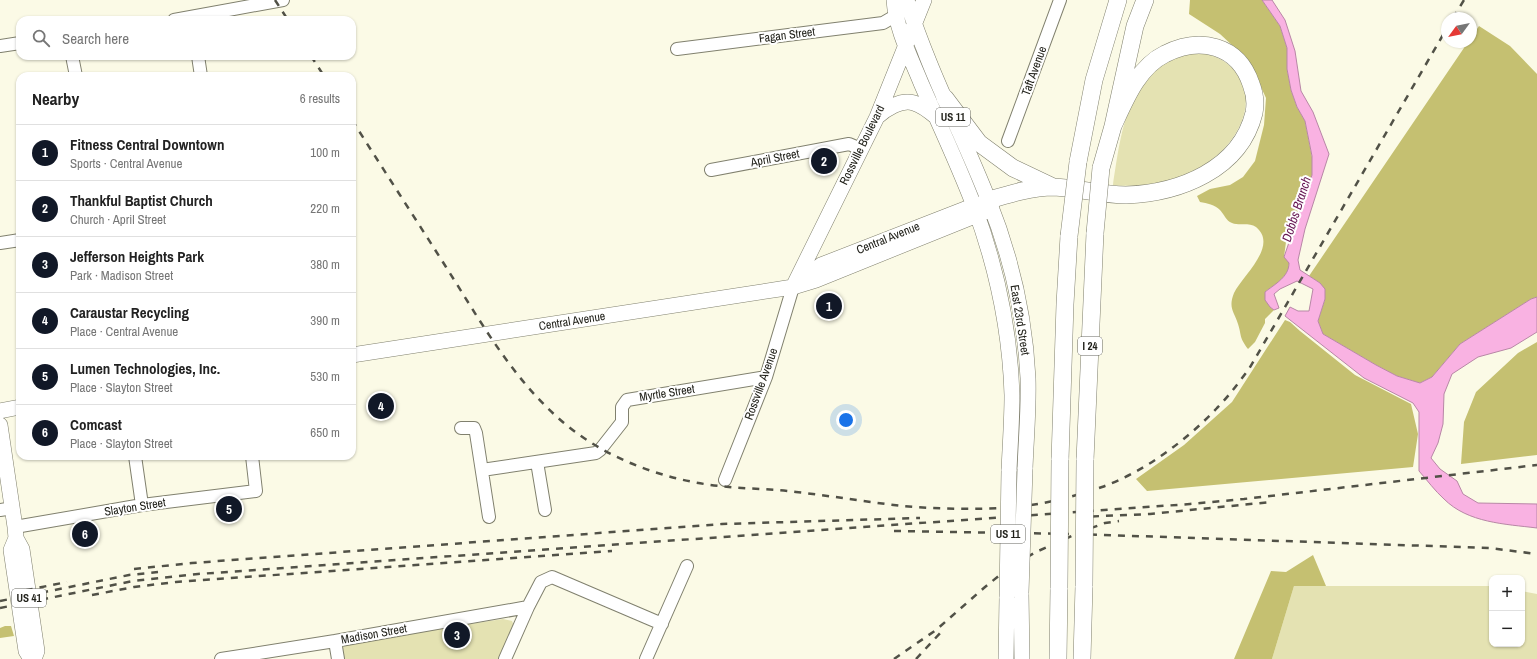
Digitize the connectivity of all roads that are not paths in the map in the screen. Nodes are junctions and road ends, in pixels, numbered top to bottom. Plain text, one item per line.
1 (283, 0) edge
2 (894, 0) edge
3 (907, 0) edge
4 (924, 0) edge
5 (1060, 0) edge
6 (1118, 0) edge
7 (1145, 0) edge
8 (206, 16) edge
9 (895, 16) junction
10 (914, 25) junction
11 (16, 44) edge
12 (0, 46) edge
13 (906, 47) junction
14 (677, 49) dead end
15 (73, 60) edge
16 (199, 60) edge
17 (75, 72) edge
18 (200, 72) edge
19 (944, 98) junction
20 (935, 116) junction
21 (877, 117) junction
22 (1114, 126) junction
23 (1008, 141) dead end
24 (861, 148) junction
25 (712, 170) dead end
26 (1053, 187) junction
27 (983, 207) junction
28 (946, 228) junction
29 (985, 238) junction
30 (16, 241) edge
31 (0, 243) edge
32 (793, 287) junction
33 (356, 354) edge
34 (766, 377) junction
35 (16, 408) edge
36 (0, 411) edge
37 (0, 425) edge
38 (461, 428) dead end
39 (136, 460) edge
40 (252, 460) edge
41 (537, 462) junction
42 (482, 470) junction
43 (725, 480) dead end
44 (142, 505) junction
45 (6, 509) edge
46 (545, 510) dead end
47 (490, 517) dead end
48 (15, 532) junction
49 (687, 566) dead end
50 (528, 607) junction
51 (662, 624) junction
52 (335, 642) junction
53 (277, 655) edge
54 (33, 659) edge
55 (221, 659) edge
56 (338, 659) edge
57 (505, 659) edge
58 (646, 659) edge
59 (1006, 659) edge
60 (1022, 659) edge
61 (1058, 659) edge
62 (1082, 659) edge

1 - 8 street
2 - 9 main road, East 23rd Street / US 11
3 - 10 main road, East 23rd Street / US 11
4 - 10 main road, Rossville Boulevard
5 - 23 street, Taft Avenue
6 - 61 highway, I 24, bridge
7 - 22 highway, I 24
9 - 13 main road, East 23rd Street / US 11
9 - 14 street, Fagan Street
10 - 13 main road, Rossville Boulevard
10 - 19 main road, East 23rd Street / US 11
11 - 12 street
13 - 20 main road, East 23rd Street / US 11
13 - 21 main road, Rossville Boulevard
15 - 17 street
16 - 18 street
19 - 26 highway
19 - 27 main road, East 23rd Street / US 11
20 - 21 main road
20 - 27 main road, East 23rd Street / US 11
21 - 24 main road, Rossville Boulevard
22 - 26 highway
22 - 62 highway, I 24, bridge
24 - 25 street, April Street
24 - 32 main road, Rossville Boulevard
26 - 27 highway
27 - 28 main road, Central Avenue
27 - 29 main road, East 23rd Street / US 11
27 - 32 main road, Central Avenue
27 - 60 main road, East 23rd Street / US 11, bridge
28 - 29 main road
28 - 32 main road, Central Avenue
29 - 59 main road, East 23rd Street / US 11, bridge
30 - 31 street
32 - 33 main road, Central Avenue
32 - 34 street, Rossville Avenue
34 - 41 street, Myrtle Street
34 - 43 street, Rossville Avenue
35 - 36 main road
37 - 45 main road, US 41
38 - 42 street
39 - 44 street
40 - 44 street, Slayton Street
41 - 42 street, Myrtle Street
41 - 46 street
42 - 47 street
44 - 48 street, Slayton Street
45 - 48 main road, US 41
48 - 54 main road, US 41
49 - 51 street
50 - 51 street
50 - 52 street, Madison Street
50 - 57 street
51 - 58 street
52 - 53 street, Madison Street
52 - 56 street
53 - 55 street, Madison Street

